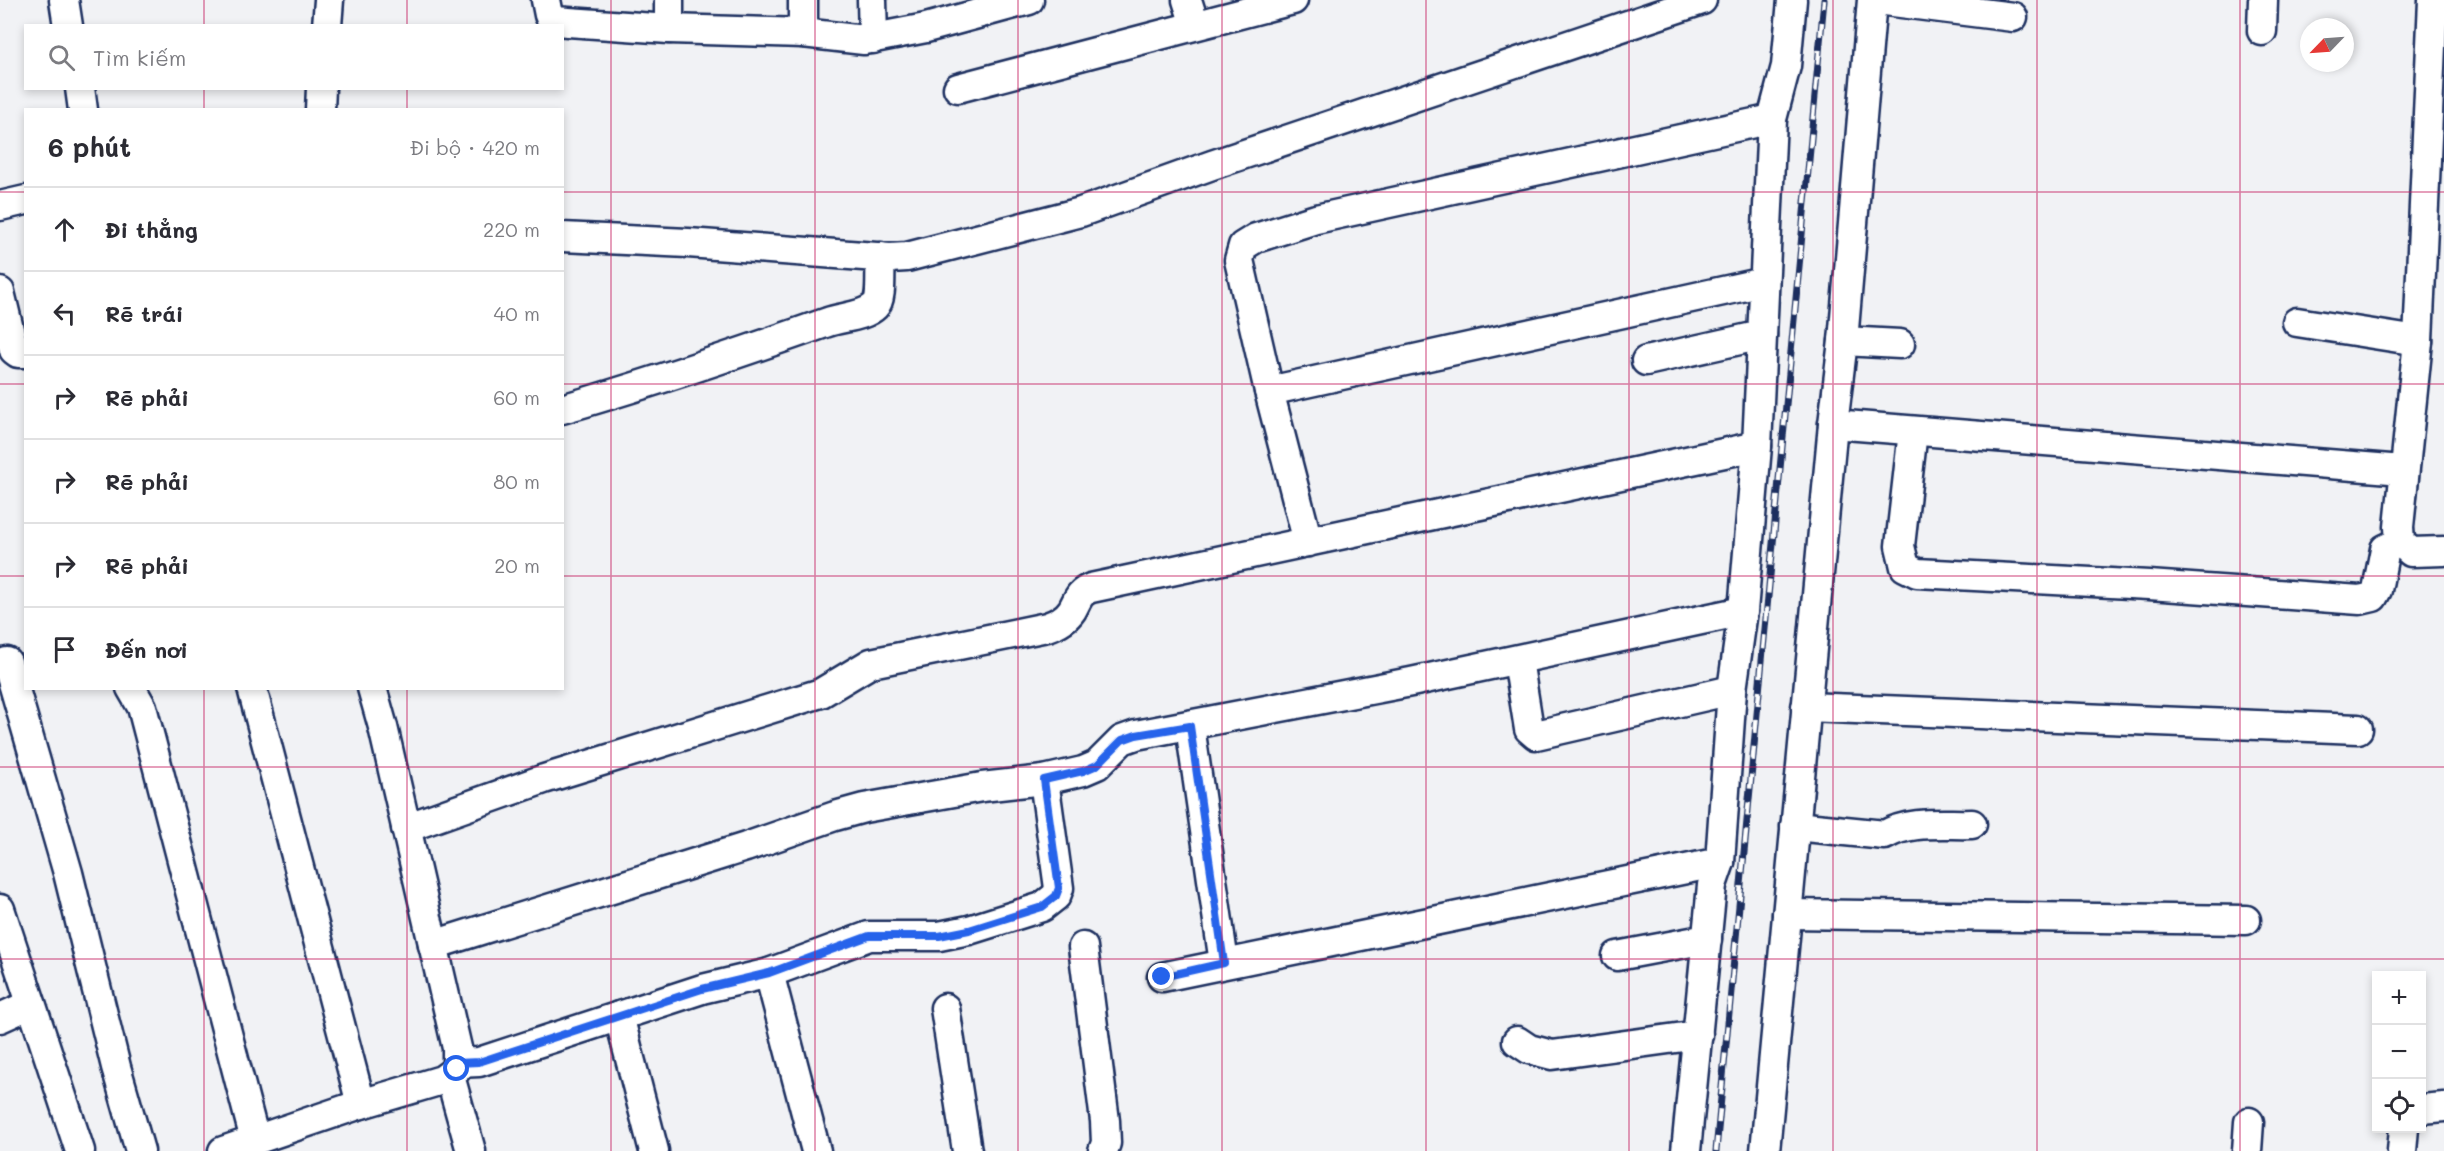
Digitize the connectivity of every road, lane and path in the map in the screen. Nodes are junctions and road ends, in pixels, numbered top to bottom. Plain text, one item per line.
1 (329, 0) edge
2 (546, 0) edge
3 (669, 0) edge
4 (803, 0) edge
5 (872, 0) edge
6 (1029, 0) edge
7 (1293, 0) edge
8 (1702, 0) edge
9 (1792, 0) edge
10 (1872, 0) edge
11 (1877, 0) edge
12 (2263, 0) edge
13 (2433, 0) edge
14 (1191, 13) edge
15 (2013, 17) dead end
16 (327, 24) edge
17 (669, 29) junction
18 (2262, 31) dead end
19 (803, 33) junction
20 (873, 39) junction
21 (958, 88) dead end
22 (80, 90) edge
23 (321, 90) edge
24 (83, 108) edge
25 (320, 108) edge
26 (1772, 119) junction
27 (24, 200) edge
28 (2435, 200) edge
29 (0, 206) edge
30 (564, 237) edge
31 (881, 257) junction
32 (1764, 282) junction
33 (0, 292) edge
34 (2297, 322) dead end
35 (1762, 335) junction
36 (1843, 341) junction
37 (2418, 341) junction
38 (1900, 344) dead end
39 (24, 353) edge
40 (1646, 361) dead end
41 (1269, 391) junction
42 (564, 408) edge
43 (1833, 424) junction
44 (1913, 431) junction
45 (1757, 446) junction
46 (2403, 470) junction
47 (1308, 542) junction
48 (2400, 542) junction
49 (2444, 551) edge
50 (1743, 611) junction
51 (11, 660) edge
52 (1518, 660) junction
53 (132, 690) edge
54 (253, 690) edge
55 (373, 690) edge
56 (1732, 690) junction
57 (1928, 696) dead end
58 (1807, 697) junction
59 (1190, 726) junction
60 (2358, 729) dead end
61 (1044, 780) junction
62 (1972, 825) dead end
63 (1795, 826) junction
64 (406, 828) junction
65 (1720, 862) junction
66 (0, 909) edge
67 (1787, 914) junction
68 (2246, 920) dead end
69 (1707, 939) junction
70 (433, 945) junction
71 (1083, 947) dead end
72 (1617, 956) dead end
73 (1224, 963) junction
74 (769, 973) junction
75 (1162, 977) dead end
76 (32, 1004) junction
77 (945, 1008) dead end
78 (619, 1016) junction
79 (0, 1018) edge
80 (1698, 1035) junction
81 (1517, 1041) dead end
82 (454, 1070) junction
83 (361, 1104) junction
84 (2444, 1107) edge
85 (2426, 1109) edge
86 (2249, 1122) dead end
87 (2404, 1133) edge
88 (255, 1140) junction
89 (80, 1151) edge
90 (140, 1151) edge
91 (223, 1151) edge
92 (471, 1151) edge
93 (654, 1151) edge
94 (816, 1151) edge
95 (967, 1151) edge
96 (1104, 1151) edge
97 (1686, 1151) edge
98 (1765, 1151) edge
99 (2247, 1151) edge
100 (2402, 1151) edge

1 - 16 street
2 - 17 street
3 - 17 street
4 - 19 street
5 - 20 street
6 - 20 street
7 - 14 street
8 - 31 street
9 - 26 street
10 - 36 street
11 - 15 street
12 - 18 street
13 - 28 street
14 - 21 street
17 - 19 street
19 - 20 street
22 - 24 street
23 - 25 street
26 - 32 street
26 - 41 street
27 - 29 street
28 - 37 street
30 - 31 street
31 - 42 street
32 - 35 street
32 - 41 street
33 - 39 street
34 - 37 street
35 - 40 street
35 - 45 street
36 - 38 street
36 - 43 street
37 - 46 street
41 - 47 street
43 - 44 street
43 - 58 street
44 - 46 street
44 - 48 street
45 - 47 street
45 - 50 street
46 - 48 street
47 - 64 street
48 - 49 street
50 - 52 street
50 - 56 street
51 - 90 street
52 - 56 street
52 - 59 street
53 - 88 street
54 - 83 street
55 - 64 street
56 - 65 street
57 - 58 street
58 - 60 street
58 - 63 street
59 - 61 street
59 - 73 street
61 - 70 street
61 - 74 street
62 - 63 street
63 - 67 street
64 - 70 street
65 - 69 street
65 - 73 street
66 - 76 street
67 - 68 street
67 - 98 street
69 - 72 street
69 - 80 street
70 - 82 street
71 - 96 street
73 - 75 street
74 - 78 street
74 - 94 street
76 - 79 street
76 - 89 street
77 - 95 street
78 - 82 street
78 - 93 street
80 - 81 street
80 - 97 street
82 - 83 street
82 - 92 street
83 - 88 street
84 - 85 street
86 - 99 street
87 - 100 street
88 - 91 street

